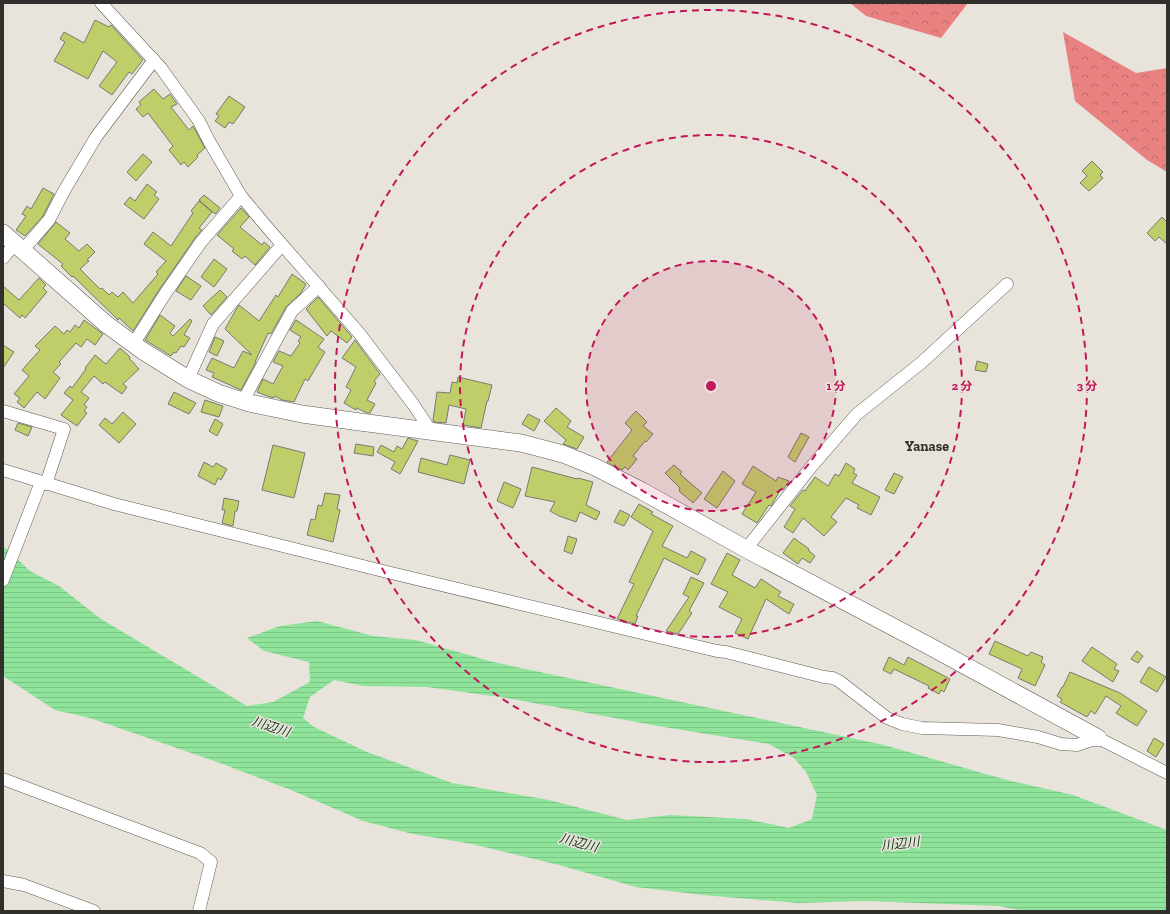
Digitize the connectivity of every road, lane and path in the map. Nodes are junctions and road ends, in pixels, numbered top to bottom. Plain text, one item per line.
1 (101, 3) edge
2 (154, 60) junction
3 (241, 196) junction
4 (14, 243) edge
5 (282, 245) junction
6 (3, 258) edge
7 (1007, 284) dead end
8 (319, 286) junction
9 (134, 343) junction
10 (188, 379) junction
11 (243, 401) junction
12 (3, 411) edge
13 (431, 431) junction
14 (3, 470) edge
15 (44, 483) junction
16 (746, 549) junction
17 (3, 580) edge
18 (1098, 738) junction
19 (1167, 773) edge
20 (3, 779) edge
21 (3, 881) edge
22 (94, 911) edge
23 (199, 911) edge

1 - 2 street
2 - 3 street
2 - 4 street
3 - 5 street
3 - 9 street
4 - 6 street
4 - 9 street
5 - 8 street
5 - 10 street
7 - 16 street
8 - 11 street
8 - 13 street
9 - 10 street
10 - 11 street
11 - 13 street
12 - 15 street
13 - 16 street
14 - 15 street
15 - 17 street
15 - 18 street
16 - 18 street
18 - 19 street
20 - 23 street
21 - 22 street

